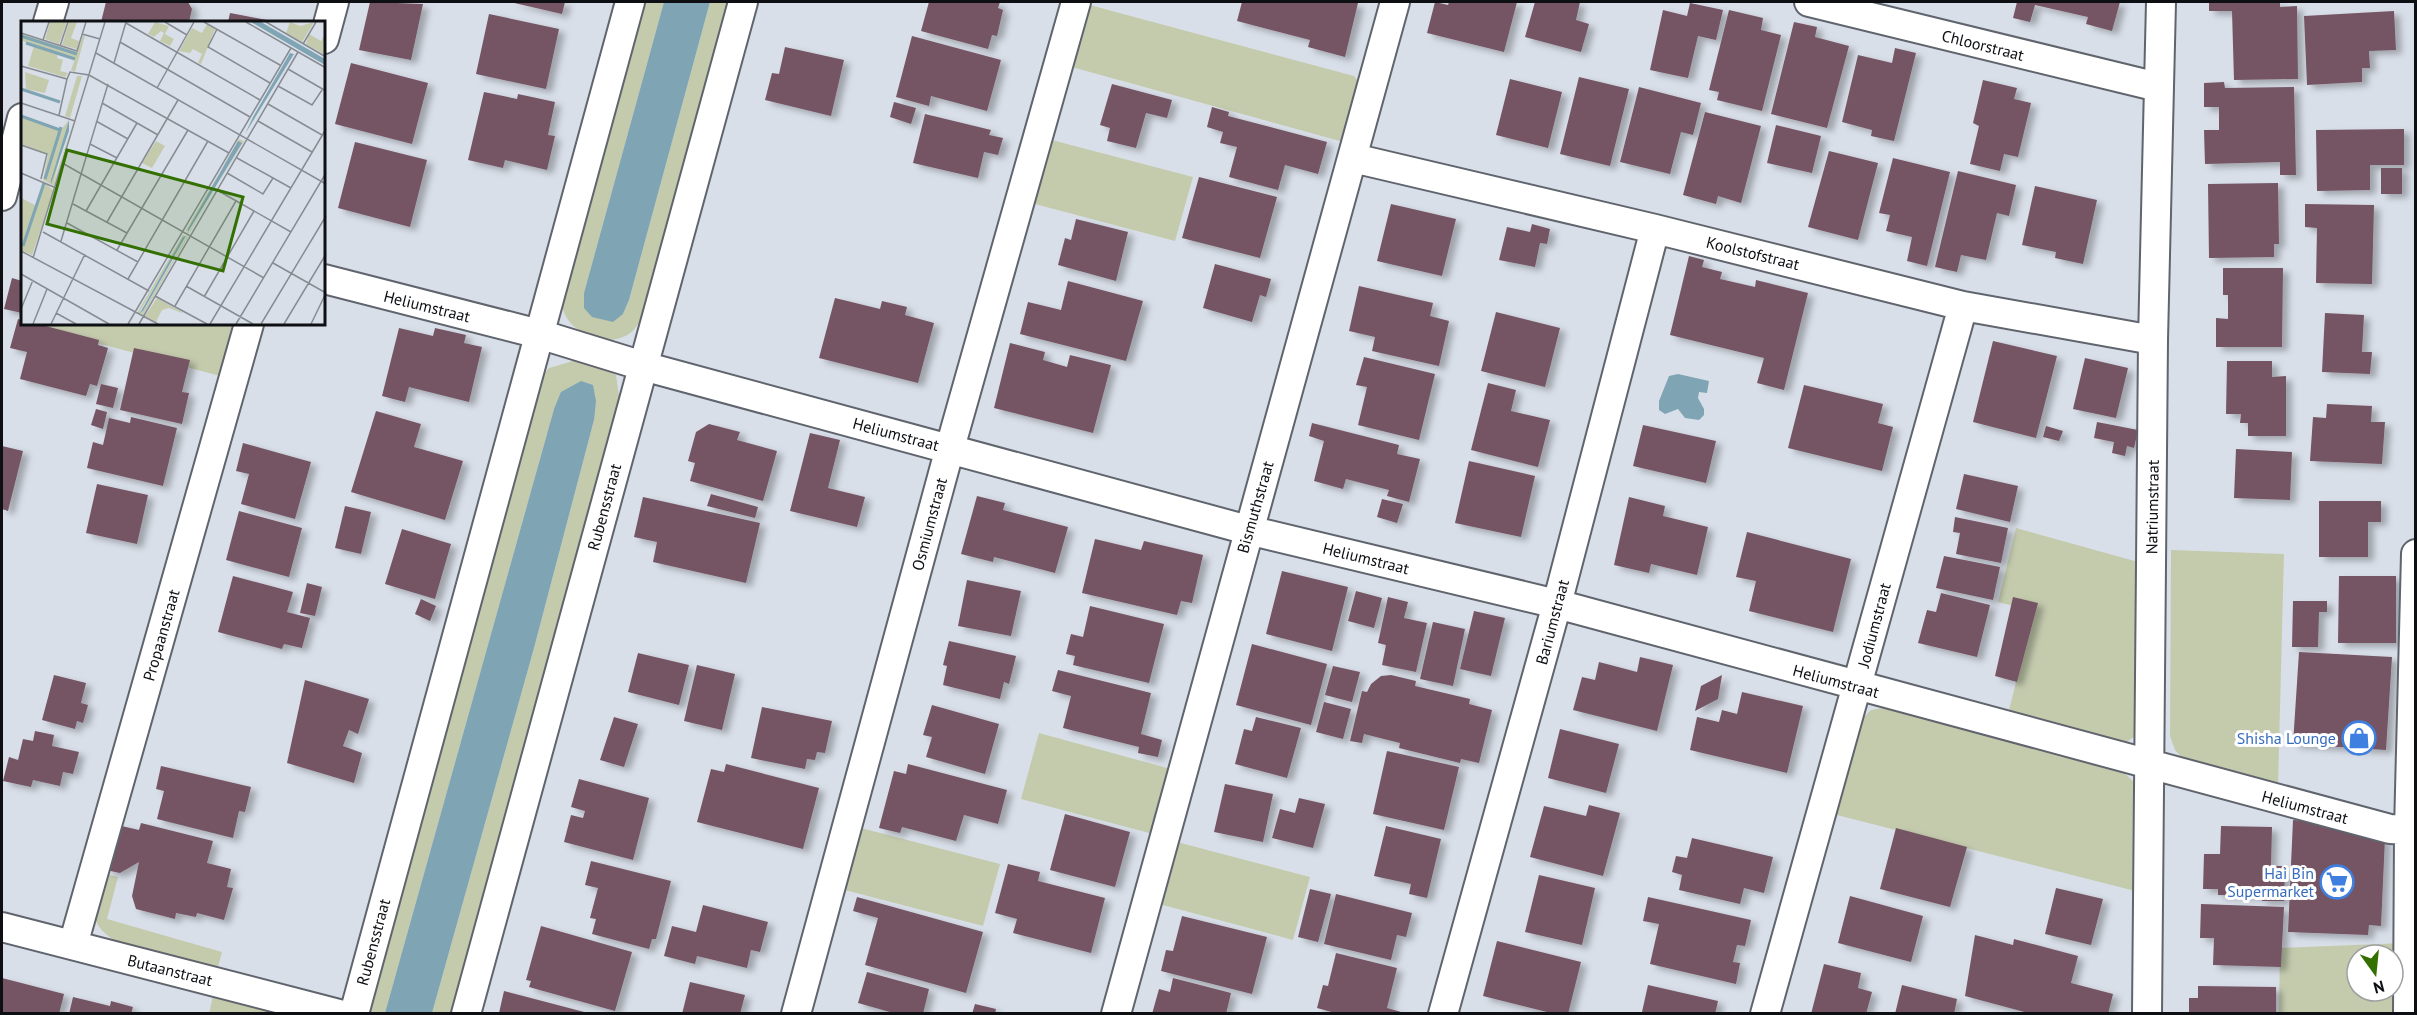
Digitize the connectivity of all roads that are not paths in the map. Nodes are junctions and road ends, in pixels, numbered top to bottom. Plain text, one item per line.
1 (54, 2) edge
2 (334, 2) edge
3 (630, 2) edge
4 (743, 2) edge
5 (1076, 2) edge
6 (1395, 2) edge
7 (1809, 2) edge
8 (2161, 2) edge
9 (48, 21) edge
10 (326, 32) edge
11 (2158, 87) junction
12 (21, 122) edge
13 (1353, 158) junction
14 (2, 196) edge
15 (21, 202) edge
16 (1654, 229) junction
17 (326, 280) edge
18 (1963, 306) junction
19 (248, 326) edge
20 (539, 334) junction
21 (2153, 340) junction
22 (643, 366) junction
23 (950, 448) junction
24 (1248, 530) junction
25 (2415, 554) edge
26 (1557, 604) junction
27 (1857, 686) junction
28 (2149, 765) junction
29 (2409, 830) junction
30 (2, 927) edge
31 (73, 945) junction
32 (339, 1014) edge
33 (354, 1014) edge
34 (466, 1014) edge
35 (796, 1014) edge
36 (1116, 1014) edge
37 (1443, 1014) edge
38 (1765, 1014) edge
39 (2147, 1014) edge
40 (2408, 1014) edge

1 - 9 street
2 - 10 street
3 - 20 street, Rubensstraat
4 - 22 street, Rubensstraat
5 - 23 street, Osmiumstraat
6 - 13 street, Bismuthstraat
7 - 11 street, Chloorstraat
8 - 11 street, Natriumstraat
11 - 21 street, Natriumstraat
12 - 14 street
13 - 16 street, Koolstofstraat
13 - 24 street, Bismuthstraat
14 - 15 street
16 - 18 street, Koolstofstraat
16 - 26 street, Bariumstraat
17 - 20 street, Heliumstraat
18 - 21 street, Koolstofstraat
18 - 27 street, Jodiumstraat
19 - 31 street, Propaanstraat
20 - 22 street, Heliumstraat
20 - 33 street, Rubensstraat
21 - 28 street, Natriumstraat
22 - 23 street, Heliumstraat
22 - 34 street, Rubensstraat
23 - 24 street, Heliumstraat
23 - 35 street, Osmiumstraat
24 - 26 street, Heliumstraat
24 - 36 street, Bismuthstraat
25 - 29 street
26 - 27 street, Heliumstraat
26 - 37 street, Bariumstraat
27 - 28 street, Heliumstraat
27 - 38 street, Jodiumstraat
28 - 29 street, Heliumstraat
28 - 39 street, Natriumstraat
29 - 40 street
30 - 31 street, Butaanstraat
31 - 32 street, Butaanstraat

